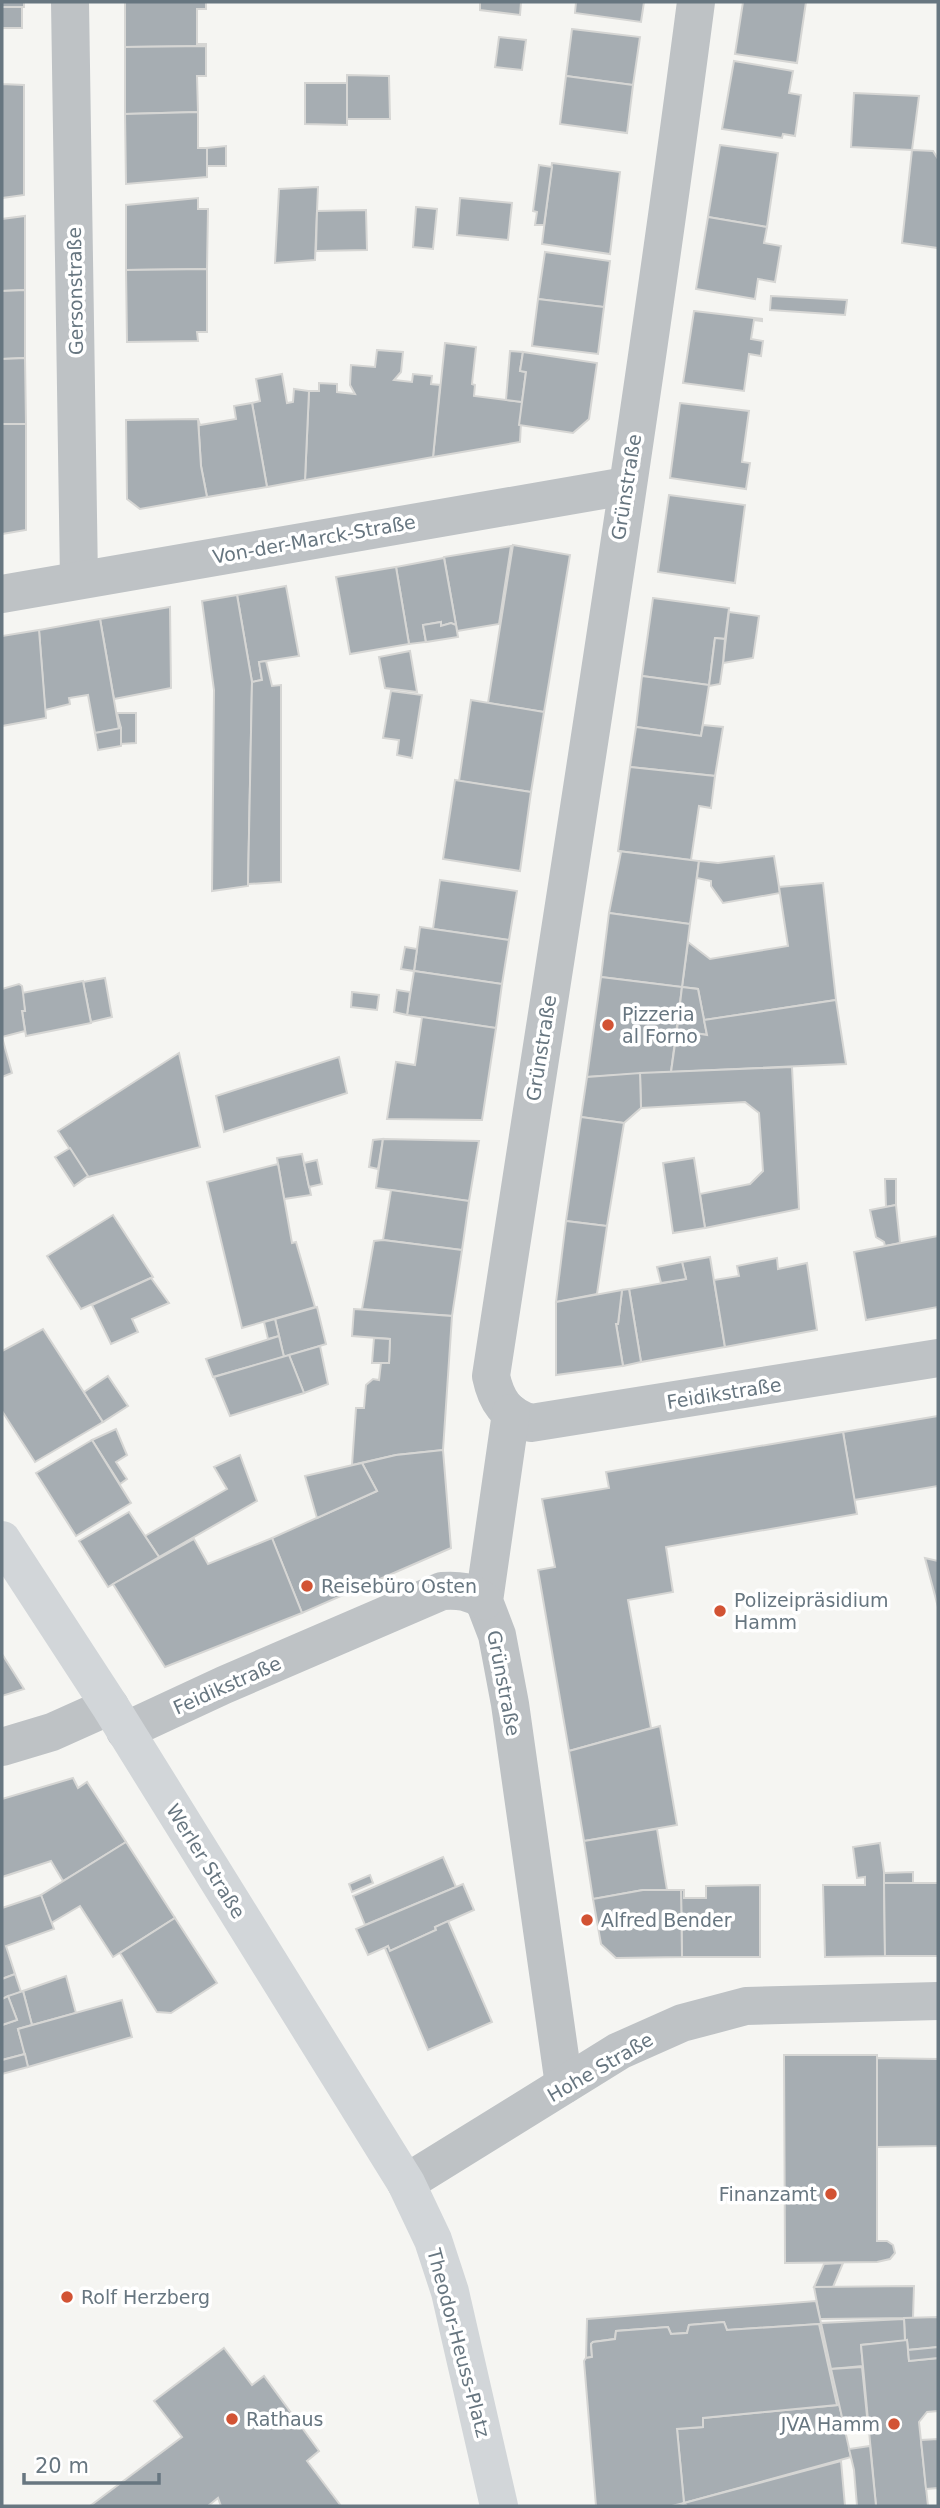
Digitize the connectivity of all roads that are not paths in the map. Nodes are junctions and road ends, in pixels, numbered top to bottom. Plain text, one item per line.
1 (70, 2) edge
2 (696, 2) edge
3 (626, 486) junction
4 (79, 580) junction
5 (2, 594) edge
6 (938, 1358) edge
7 (511, 1413) junction
8 (2, 1540) edge
9 (484, 1601) junction
10 (117, 1718) junction
11 (2, 1746) edge
12 (938, 2001) edge
13 (564, 2085) junction
14 (406, 2183) junction
15 (499, 2506) edge

1 - 4 street, Gersonstraße
2 - 3 street, Grünstraße
3 - 4 street, Von-der-Marck-Straße
3 - 7 street, Grünstraße
4 - 5 street, Von-der-Marck-Straße
6 - 7 street, Feidikstraße
7 - 9 street, Grünstraße
8 - 10 main road, Werler Straße
9 - 10 street, Feidikstraße
9 - 13 street, Grünstraße
10 - 11 street, Feidikstraße
10 - 14 main road, Werler Straße
12 - 13 street, Hohe Straße
13 - 14 street, Hohe Straße
14 - 15 main road, Theodor-Heuss-Platz

